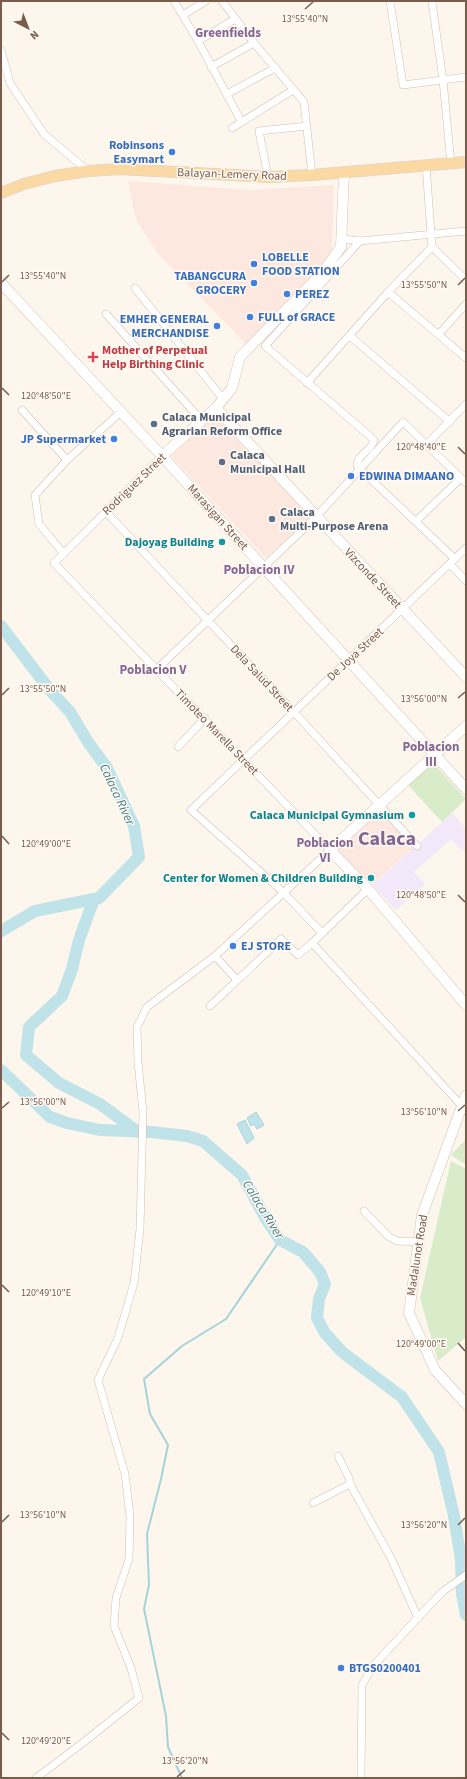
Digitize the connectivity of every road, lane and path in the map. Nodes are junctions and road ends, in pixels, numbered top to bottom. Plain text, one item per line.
1 (174, 1) edge
2 (206, 1) edge
3 (222, 1) edge
4 (390, 1) edge
5 (433, 1) edge
6 (183, 15) junction
7 (235, 19) junction
8 (198, 41) junction
9 (254, 43) junction
10 (1, 50) edge
11 (211, 67) junction
12 (275, 68) junction
13 (466, 77) edge
14 (443, 80) junction
15 (293, 90) junction
16 (227, 94) junction
17 (241, 121) junction
18 (306, 126) junction
19 (232, 128) dead end
20 (466, 162) edge
21 (451, 164) junction
22 (426, 165) junction
23 (88, 171) junction
24 (344, 172) junction
25 (312, 176) junction
26 (268, 177) junction
27 (1, 193) edge
28 (466, 231) edge
29 (430, 234) junction
30 (342, 239) junction
31 (360, 241) junction
32 (432, 247) junction
33 (466, 280) edge
34 (1, 283) edge
35 (135, 288) dead end
36 (388, 292) junction
37 (466, 304) edge
38 (106, 314) dead end
39 (438, 334) junction
40 (350, 336) junction
41 (466, 358) edge
42 (307, 383) junction
43 (223, 399) junction
44 (466, 403) edge
45 (216, 408) junction
46 (22, 410) dead end
47 (121, 412) junction
48 (202, 421) junction
49 (450, 422) junction
50 (426, 445) junction
51 (162, 456) junction
52 (67, 460) junction
53 (361, 470) junction
54 (464, 481) edge
55 (106, 512) junction
56 (316, 517) junction
57 (416, 521) junction
58 (466, 548) edge
59 (64, 554) junction
60 (453, 562) junction
61 (54, 563) joint
62 (263, 566) junction
63 (466, 581) edge
64 (403, 610) junction
65 (208, 620) junction
66 (349, 661) junction
67 (156, 669) junction
68 (466, 677) edge
69 (293, 711) junction
70 (205, 718) junction
71 (466, 726) edge
72 (178, 747) dead end
73 (435, 755) junction
74 (243, 759) junction
75 (466, 789) edge
76 (380, 806) junction
77 (417, 846) dead end
78 (330, 850) junction
79 (368, 889) junction
80 (283, 892) junction
81 (322, 933) junction
82 (312, 943) junction
83 (215, 956) junction
84 (237, 980) junction
85 (466, 1005) edge
86 (210, 1006) dead end
87 (466, 1095) edge
88 (462, 1106) junction
89 (364, 1211) dead end
90 (418, 1242) junction
91 (466, 1404) edge
92 (338, 1456) dead end
93 (350, 1484) junction
94 (313, 1502) dead end
95 (466, 1575) edge
96 (418, 1618) junction
97 (36, 1778) edge
98 (361, 1778) edge

1 - 6 street
2 - 6 street
3 - 7 street
4 - 14 street
5 - 14 street
6 - 8 street
7 - 8 street
7 - 9 street
8 - 11 street
9 - 11 street
9 - 12 street
10 - 23 street
11 - 16 street
12 - 15 street
12 - 16 street
13 - 14 street
14 - 21 street
15 - 17 street
15 - 18 street
16 - 17 street
17 - 19 street
18 - 25 street
18 - 26 street
20 - 21 main road, Balayan-Lemery Road
21 - 22 main road, Balayan-Lemery Road
22 - 24 main road, Balayan-Lemery Road
22 - 29 street
23 - 26 main road, Balayan-Lemery Road
23 - 27 main road, Balayan-Lemery Road
24 - 25 main road, Balayan-Lemery Road
24 - 30 main road
25 - 26 main road, Balayan-Lemery Road
28 - 29 street
29 - 31 street
29 - 32 street
30 - 31 street
30 - 43 main road, Rodriguez Street
31 - 42 street
32 - 33 street
32 - 36 street
34 - 47 main road, Marasigan Street
35 - 43 street
36 - 39 street
36 - 40 street
37 - 39 street
38 - 48 street
39 - 41 street
40 - 42 street
40 - 49 street
42 - 53 street
43 - 45 main road, Rodriguez Street
44 - 49 street
45 - 48 main road, Rodriguez Street
45 - 56 main road, Vizconde Street
46 - 52 street
47 - 51 main road, Marasigan Street
47 - 52 street
48 - 51 main road, Rodriguez Street
49 - 50 street
50 - 53 street
50 - 54 street
51 - 55 street, Rodriguez Street
51 - 62 main road, Marasigan Street
52 - 59 street
53 - 56 street
53 - 57 street
54 - 57 street
55 - 59 street, Rodriguez Street
55 - 65 street, Dela Salud Street
56 - 62 street
56 - 64 main road, Vizconde Street
57 - 60 street
58 - 60 street, De Joya Street
59 - 61 street, Rodriguez Street
60 - 63 street
60 - 64 street, De Joya Street
61 - 67 street, Timoteo Marella Street
62 - 65 street
62 - 66 main road, Marasigan Street
64 - 66 street, De Joya Street
64 - 68 main road, Vizconde Street
65 - 67 street
65 - 69 street, Dela Salud Street
66 - 69 street, De Joya Street
66 - 73 main road, Marasigan Street
67 - 70 street, Timoteo Marella Street
69 - 74 street, De Joya Street
69 - 76 street, Dela Salud Street
70 - 72 street
70 - 74 street, Timoteo Marella Street
71 - 73 main road
73 - 75 main road, Marasigan Street
73 - 76 main road
74 - 78 street, Timoteo Marella Street
74 - 80 street, De Joya Street
76 - 77 street, Dela Salud Street
76 - 78 main road
78 - 79 main road
78 - 80 street
79 - 81 street
79 - 85 main road
80 - 81 street
80 - 83 street
81 - 82 street
82 - 84 street
82 - 88 street
83 - 84 street
83 - 97 street
84 - 86 street
87 - 88 main road, Madalunot Road
88 - 90 main road, Madalunot Road
89 - 90 street
90 - 91 main road, Madalunot Road
92 - 93 street
93 - 94 street
93 - 96 street
95 - 96 street
96 - 98 street

